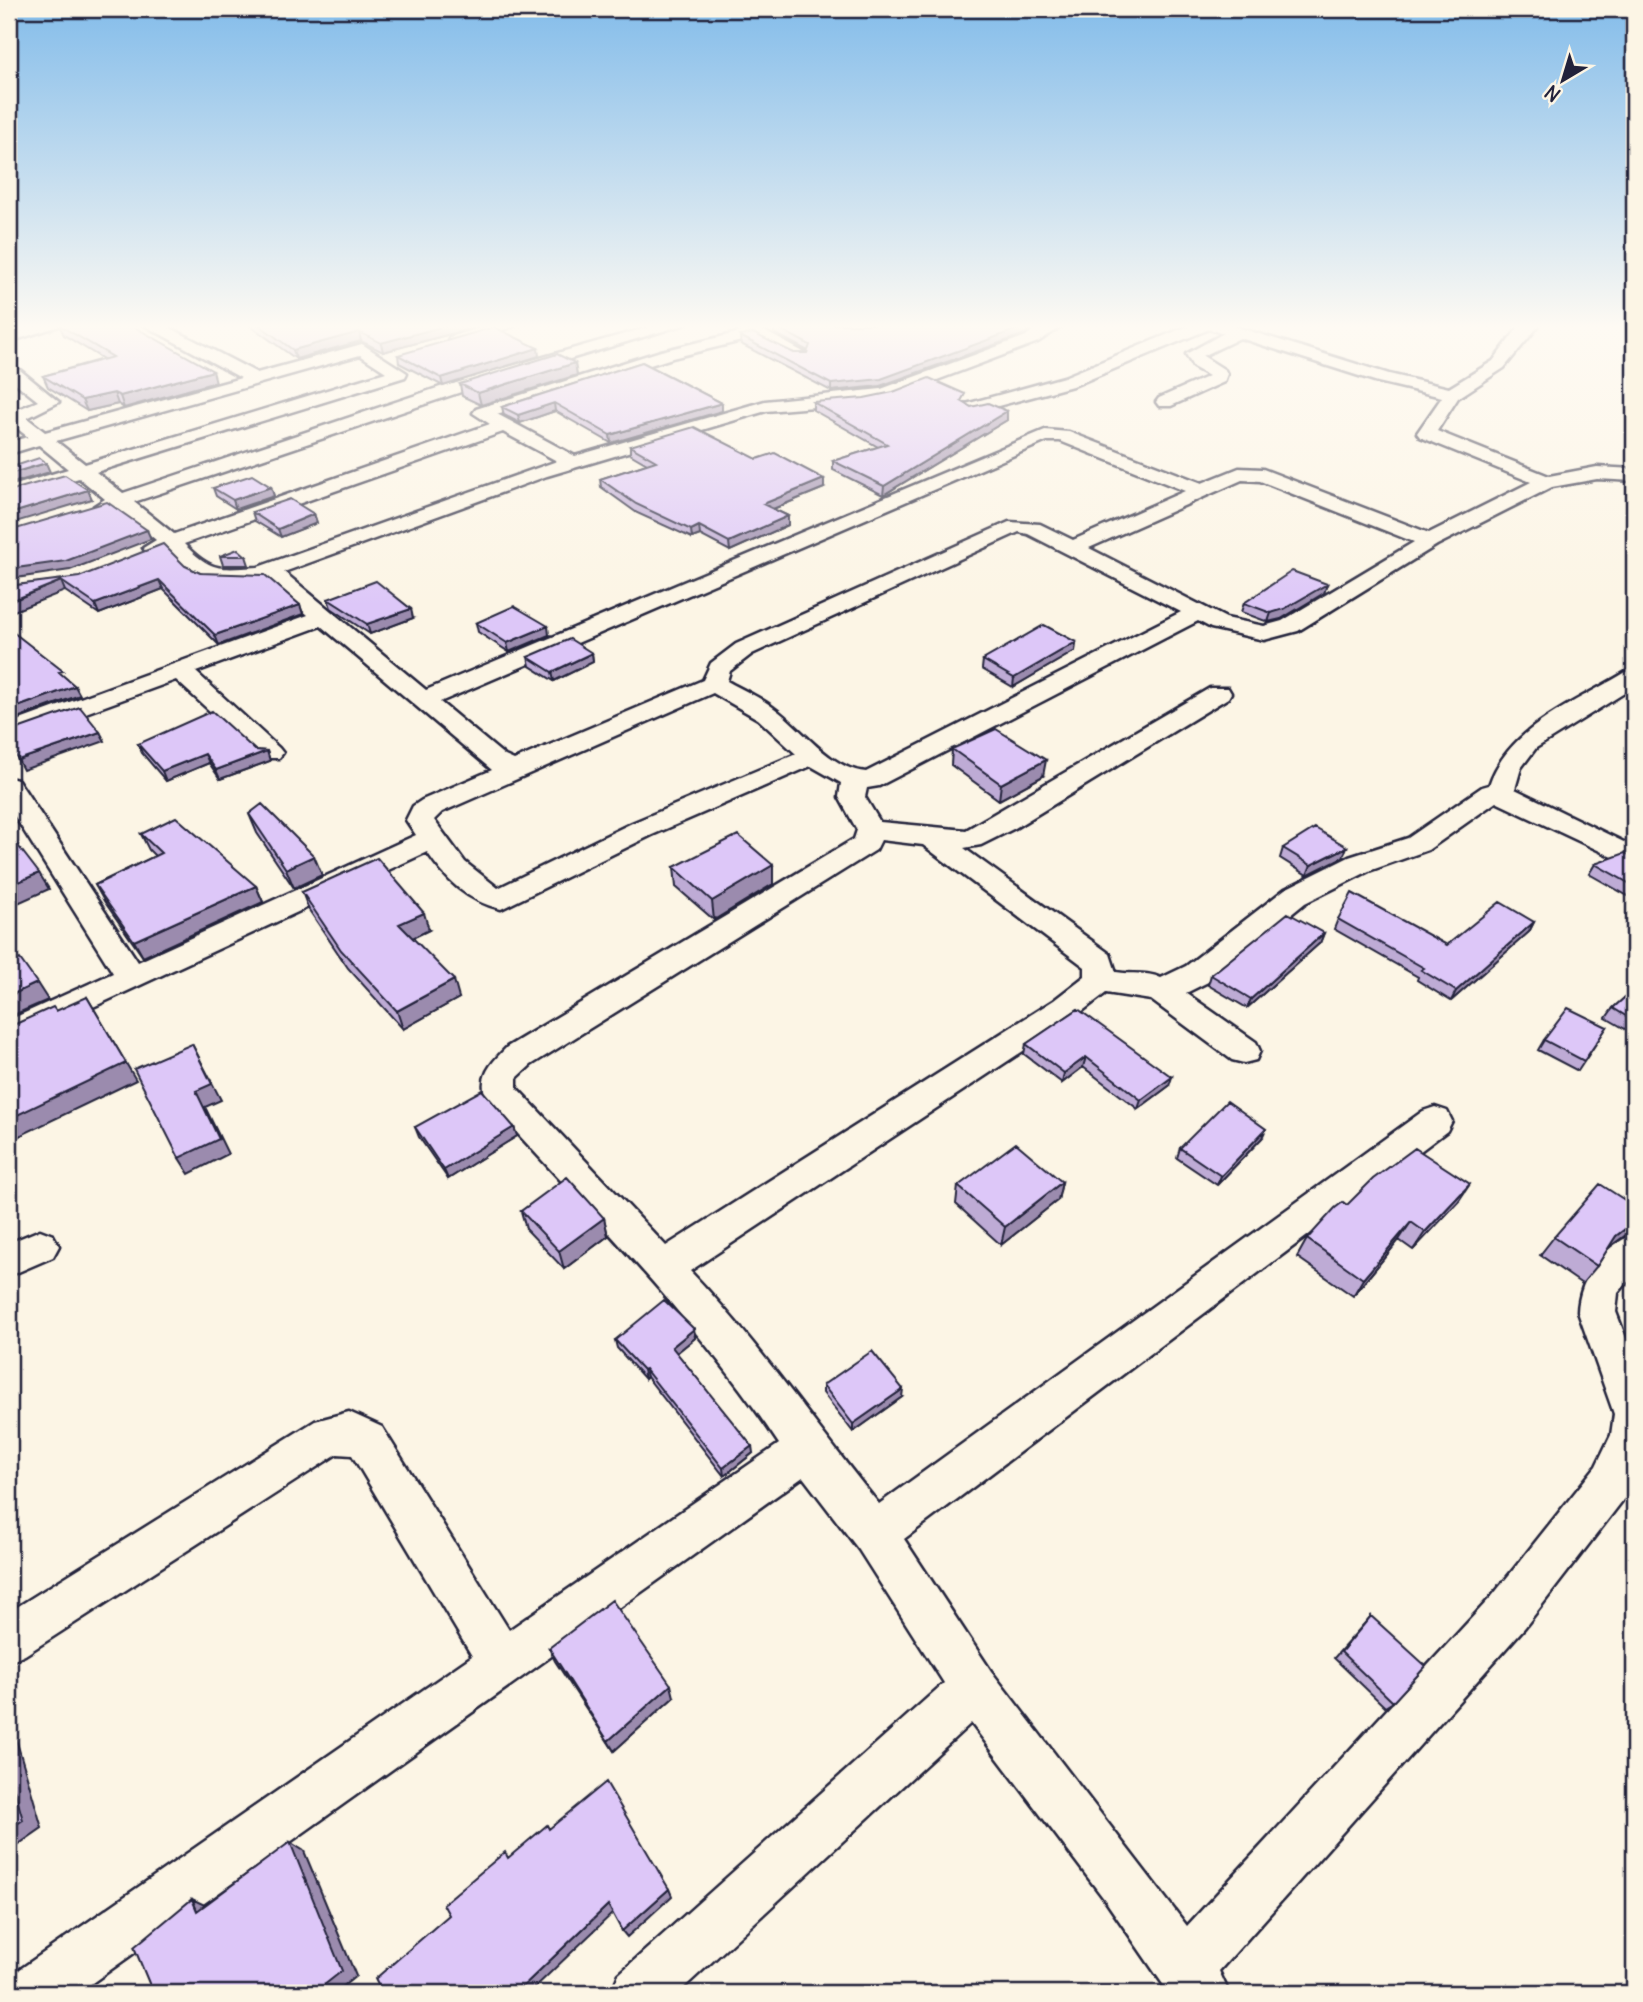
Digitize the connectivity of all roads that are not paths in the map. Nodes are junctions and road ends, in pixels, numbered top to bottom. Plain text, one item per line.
1 (15, 417) edge
2 (120, 417) edge
3 (255, 417) edge
4 (371, 417) edge
5 (490, 417) edge
6 (726, 417) edge
7 (1436, 417) edge
8 (505, 425) junction
9 (43, 439) junction
10 (9, 448) edge
11 (573, 462) junction
12 (85, 470) junction
13 (1634, 474) edge
14 (1547, 482) junction
15 (1199, 489) junction
16 (9, 492) edge
17 (121, 501) junction
18 (86, 511) edge
19 (171, 541) junction
20 (1430, 541) junction
21 (1070, 548) junction
22 (135, 556) edge
23 (265, 572) junction
24 (1198, 612) junction
25 (324, 617) junction
26 (179, 670) junction
27 (1634, 677) edge
28 (714, 684) junction
29 (1219, 693) dead end
30 (424, 701) junction
31 (9, 733) edge
32 (270, 753) dead end
33 (815, 755) junction
34 (514, 770) junction
35 (855, 781) junction
36 (9, 786) edge
37 (1500, 793) junction
38 (871, 830) junction
39 (929, 836) junction
40 (431, 839) junction
41 (1634, 858) edge
42 (1100, 971) junction
43 (131, 976) junction
44 (1159, 990) junction
45 (9, 1034) edge
46 (1244, 1051) dead end
47 (1435, 1121) dead end
48 (1634, 1251) edge
49 (663, 1268) junction
50 (1634, 1414) edge
51 (807, 1449) junction
52 (874, 1534) junction
53 (9, 1639) edge
54 (503, 1664) junction
55 (974, 1688) junction
56 (1194, 1980) edge
57 (33, 1993) edge
58 (638, 1993) edge

1 - 9 street
2 - 9 street
3 - 12 street
4 - 17 street
5 - 8 street
6 - 11 street
7 - 14 street
8 - 11 street
8 - 19 street
9 - 10 street
9 - 12 street
11 - 23 street
12 - 16 street
12 - 17 street
13 - 14 street
14 - 20 street
15 - 20 street
15 - 21 street
15 - 30 street
17 - 18 street
17 - 19 street
19 - 22 street
19 - 23 street
20 - 24 street
21 - 24 street
21 - 28 street
23 - 25 street
24 - 35 street
25 - 26 street
25 - 30 street
26 - 31 street
26 - 32 street
27 - 37 street
28 - 33 street
28 - 34 street
29 - 39 street
30 - 34 street
33 - 35 street
33 - 40 street
34 - 40 street
35 - 38 street
36 - 43 street
37 - 41 street
37 - 44 street
38 - 39 street
38 - 49 street
39 - 42 street
40 - 43 street
42 - 44 street
42 - 49 street
43 - 45 street
44 - 46 street
47 - 52 street
48 - 50 street
49 - 51 street
50 - 56 street
51 - 52 street
51 - 54 street
52 - 55 street
53 - 54 street
54 - 57 street
55 - 56 street
55 - 58 street

